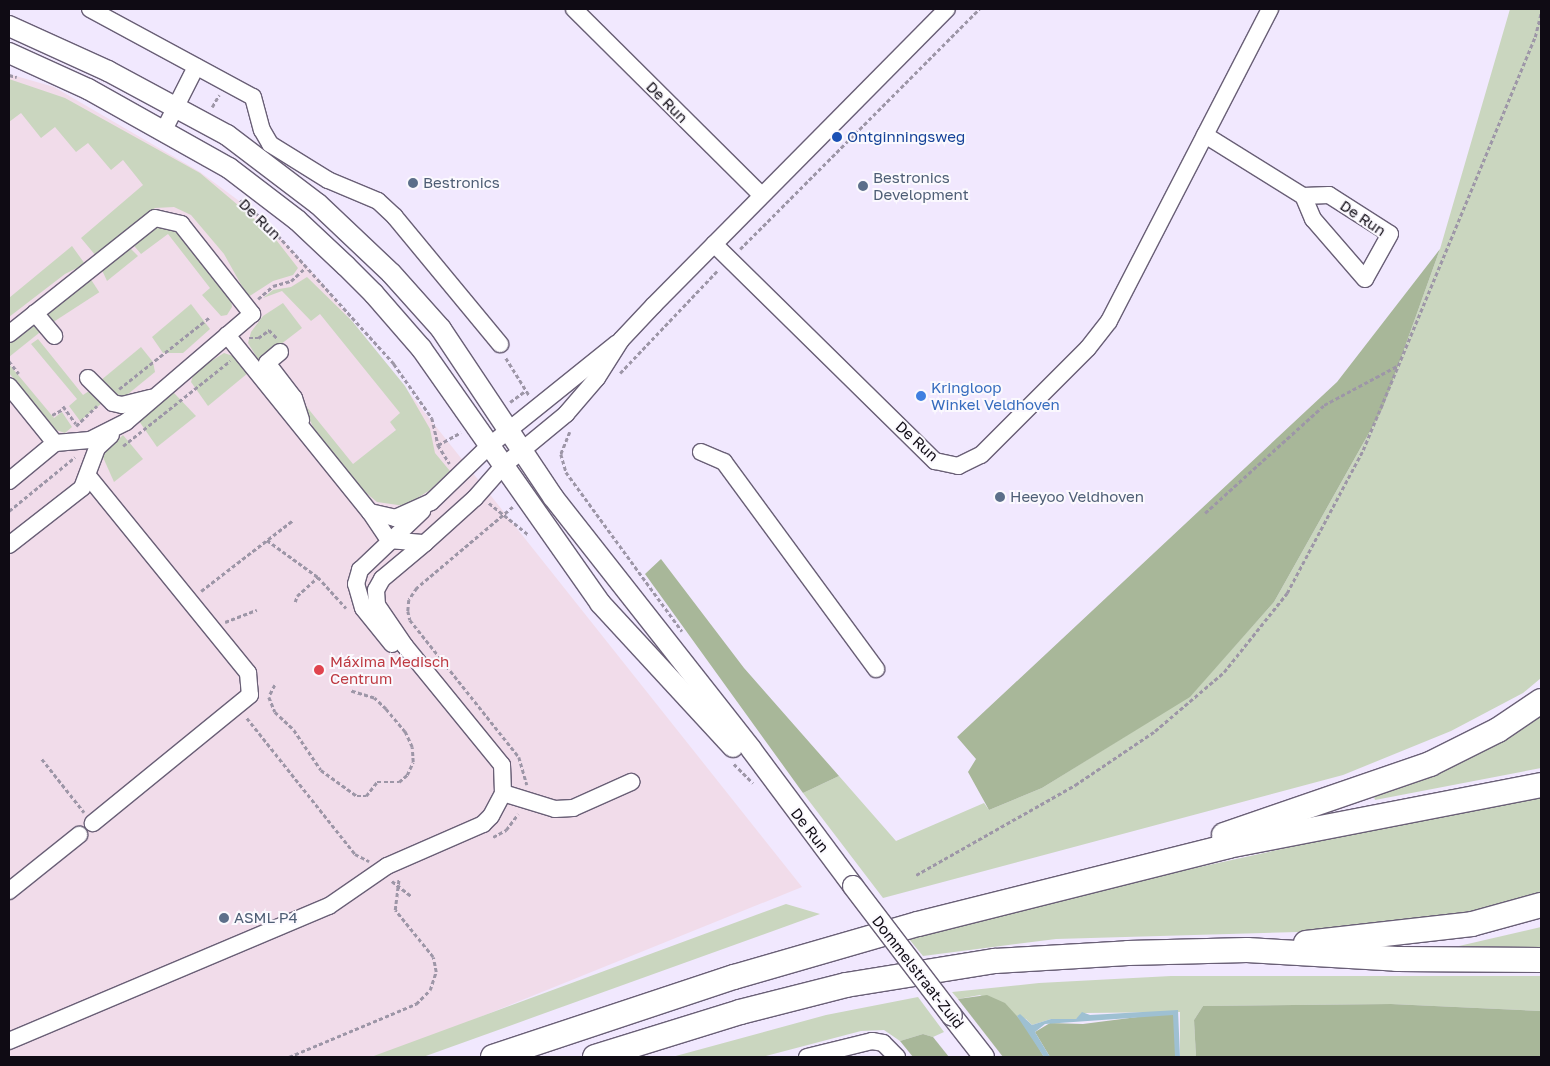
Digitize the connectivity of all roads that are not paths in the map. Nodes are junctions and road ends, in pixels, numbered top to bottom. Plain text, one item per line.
1 (90, 9) edge
2 (574, 9) edge
3 (947, 9) edge
4 (1270, 9) edge
5 (9, 26) edge
6 (9, 53) edge
7 (196, 67) junction
8 (176, 106) junction
9 (164, 130) junction
10 (1205, 135) junction
11 (760, 195) junction
12 (1303, 196) junction
13 (714, 244) junction
14 (35, 313) junction
15 (9, 334) edge
16 (54, 336) dead end
17 (232, 340) junction
18 (621, 340) junction
19 (500, 344) road end
20 (281, 348) road end
21 (88, 378) dead end
22 (9, 386) edge
23 (153, 398) junction
24 (126, 422) junction
25 (304, 429) junction
26 (510, 430) junction
27 (55, 443) junction
28 (489, 446) junction
29 (522, 450) junction
30 (701, 452) dead end
31 (503, 466) junction
32 (87, 474) junction
33 (9, 481) edge
34 (431, 502) junction
35 (370, 512) junction
36 (389, 540) junction
37 (425, 542) junction
38 (9, 545) edge
39 (876, 669) dead end
40 (438, 686) junction
41 (1541, 701) edge
42 (767, 775) junction
43 (630, 782) dead end
44 (1541, 784) edge
45 (503, 793) junction
46 (93, 824) dead end
47 (79, 835) dead end
48 (1173, 859) junction
49 (852, 886) joint
50 (9, 891) edge
51 (1541, 905) edge
52 (1247, 950) junction
53 (1541, 960) edge
54 (9, 1041) edge
55 (494, 1057) edge
56 (595, 1057) edge
57 (807, 1057) edge
58 (897, 1057) edge
59 (984, 1057) edge

1 - 7 street
2 - 11 street, De Run
3 - 11 street
4 - 10 street, De Run
5 - 8 main road, De Run
6 - 9 main road, De Run
7 - 8 street
7 - 19 street
8 - 9 street
8 - 26 main road, De Run
9 - 28 main road, De Run
10 - 12 street
10 - 13 street, De Run
11 - 13 street
12 - 12 street, De Run
13 - 18 street
14 - 15 street
14 - 16 street
14 - 17 street
17 - 23 street
17 - 25 street
18 - 26 street
18 - 29 street
20 - 25 street
21 - 23 street
22 - 27 street
23 - 24 street
24 - 27 street
24 - 32 street
25 - 35 street
26 - 28 street
26 - 29 main road, De Run
27 - 33 street
28 - 31 main road, De Run
28 - 34 street
29 - 31 street
29 - 42 main road, De Run
30 - 39 street
31 - 37 street
31 - 42 main road, De Run
32 - 38 street
32 - 46 street
34 - 35 street
34 - 36 street
35 - 36 street
36 - 37 street
36 - 40 street
37 - 40 street
40 - 45 street
41 - 48 highway
42 - 49 main road, De Run
43 - 45 street
44 - 48 highway
45 - 54 street
47 - 50 street
48 - 55 highway
49 - 59 main road, Dommelstraat-Zuid, bridge
51 - 52 highway
52 - 53 highway
52 - 56 highway
57 - 58 street

